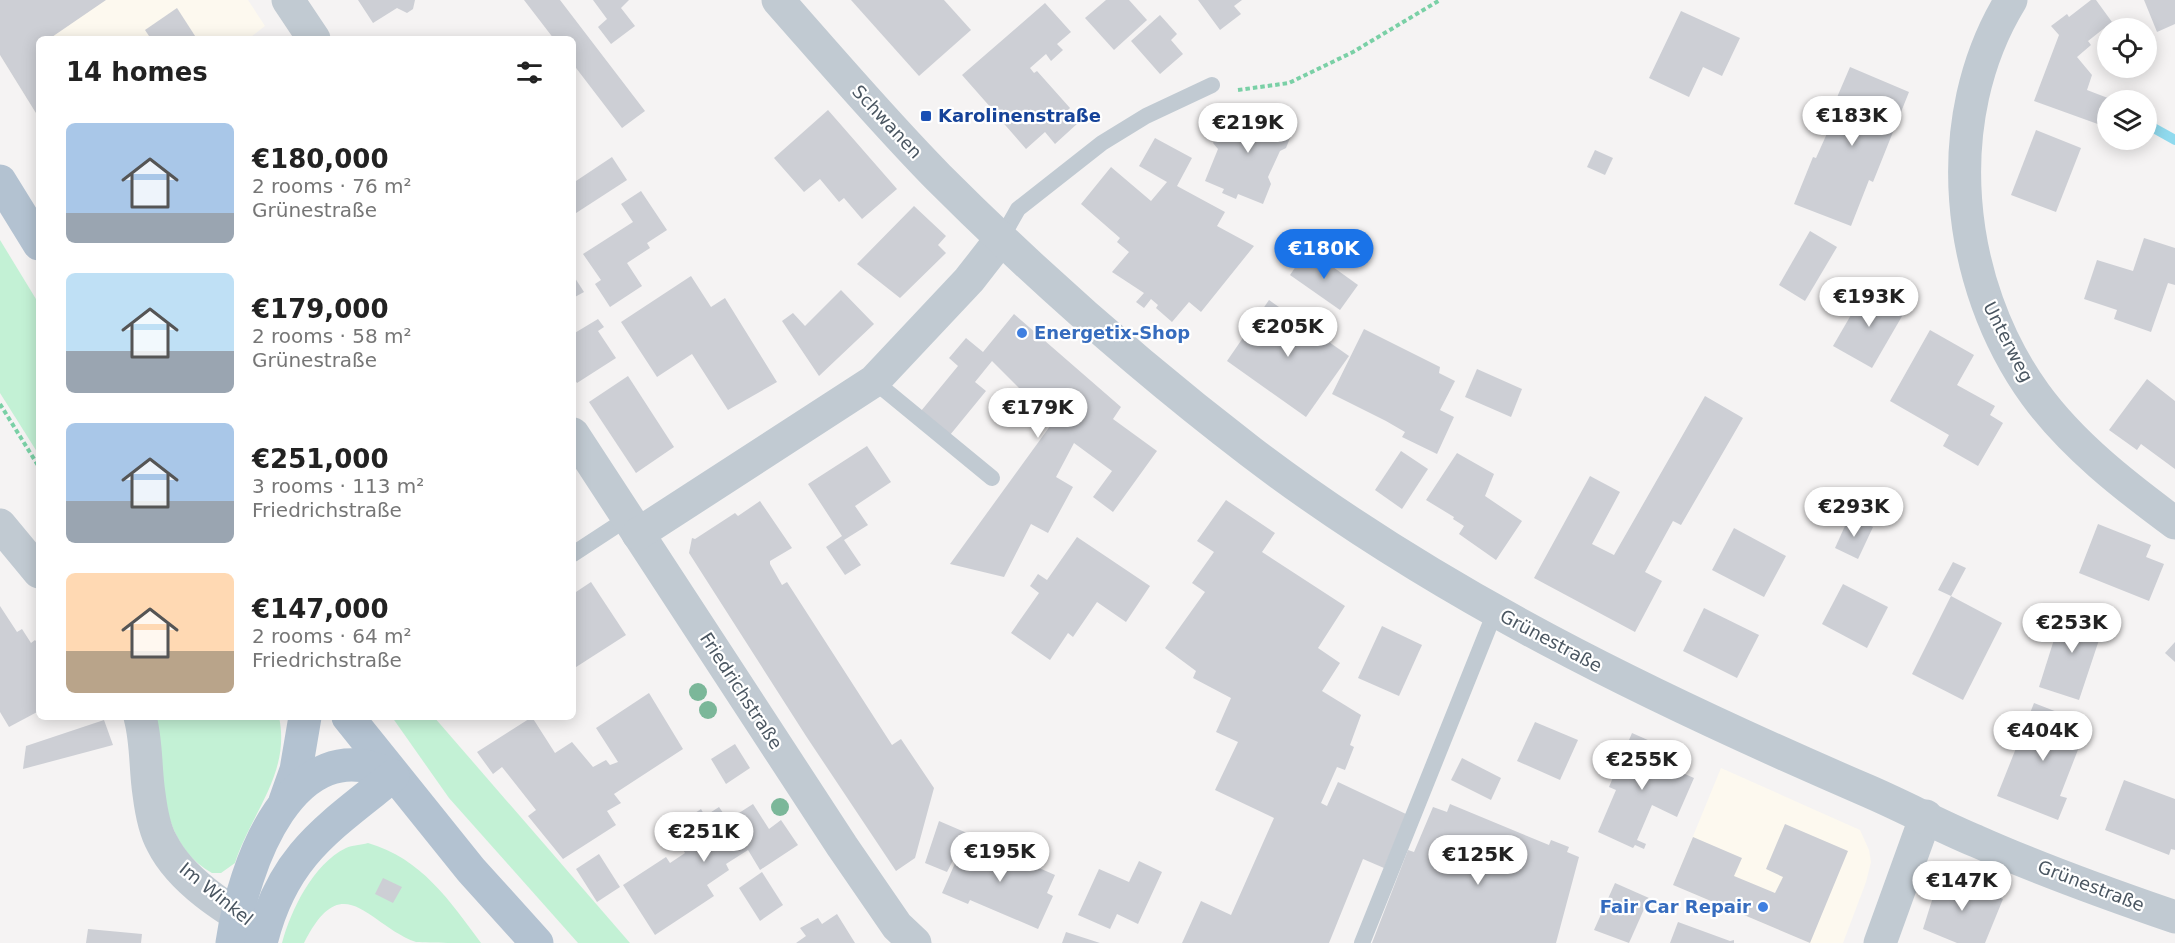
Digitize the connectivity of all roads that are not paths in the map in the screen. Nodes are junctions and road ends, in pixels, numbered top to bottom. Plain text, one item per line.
1 (288, 0) edge
2 (778, 0) edge
3 (2012, 0) edge
4 (312, 36) edge
5 (1212, 85) road end
6 (0, 181) edge
7 (36, 239) edge
8 (1001, 239) junction
9 (874, 381) junction
10 (576, 439) edge
11 (992, 478) dead end
12 (2175, 524) edge
13 (0, 525) edge
14 (633, 526) junction
15 (576, 553) edge
16 (36, 568) edge
17 (1495, 612) junction
18 (141, 720) edge
19 (304, 720) edge
20 (350, 720) edge
21 (393, 776) junction
22 (283, 806) junction
23 (1926, 816) junction
24 (2175, 917) edge
25 (248, 933) edge
26 (537, 943) edge
27 (915, 943) edge
28 (1362, 943) edge
29 (1880, 943) edge

1 - 4 street
2 - 8 street, Schwanen
3 - 12 street, Unterweg
5 - 8 lane
6 - 7 main road
8 - 9 street
8 - 17 street, Grünestraße
9 - 11 lane
9 - 14 street
10 - 14 street, Friedrichstraße
13 - 16 street
14 - 15 lane
14 - 27 street, Friedrichstraße
17 - 23 street, Grünestraße
17 - 28 lane
18 - 25 street, Im Winkel
19 - 22 main road
20 - 21 main road
21 - 22 main road
21 - 25 main road
21 - 26 main road
22 - 25 main road
23 - 24 street, Grünestraße
23 - 29 street

